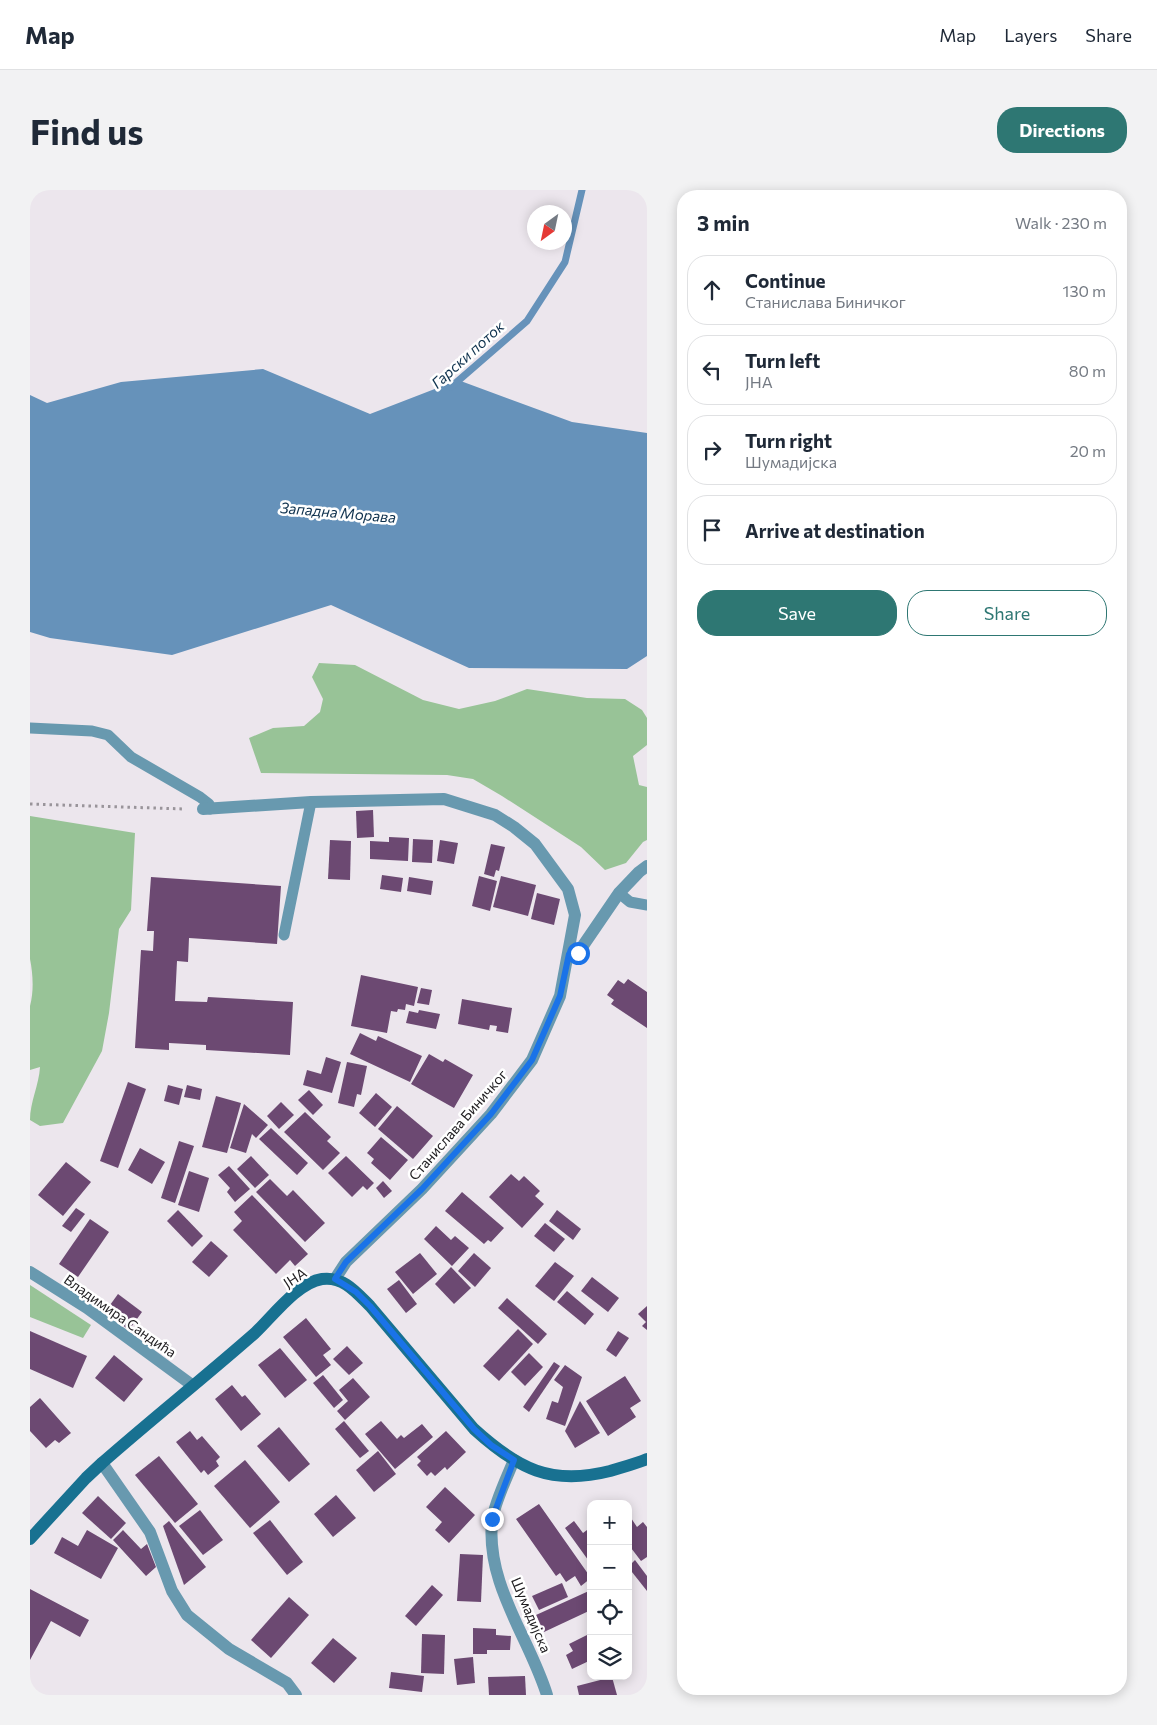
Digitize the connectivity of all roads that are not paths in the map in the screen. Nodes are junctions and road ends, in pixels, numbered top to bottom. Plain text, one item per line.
1 (30, 728) edge
2 (310, 802) junction
3 (207, 809) joint
4 (647, 866) edge
5 (619, 893) junction
6 (647, 905) edge
7 (284, 934) dead end
8 (569, 954) junction
9 (30, 1272) edge
10 (335, 1279) junction
11 (192, 1385) junction
12 (647, 1459) edge
13 (514, 1460) junction
14 (102, 1463) junction
15 (30, 1539) edge
16 (296, 1695) edge
17 (547, 1695) edge

1 - 3 lane
2 - 3 street, Станислава Биничког
2 - 7 lane
2 - 8 street, Станислава Биничког
4 - 5 street
5 - 6 lane
5 - 8 street
8 - 10 street, Станислава Биничког
9 - 11 street, Владимира Сандића
10 - 11 main road, ЈНА
10 - 13 main road
11 - 14 main road, ЈНА
12 - 13 main road
13 - 17 street, Шумадијска
14 - 15 main road, ЈНА
14 - 16 street

